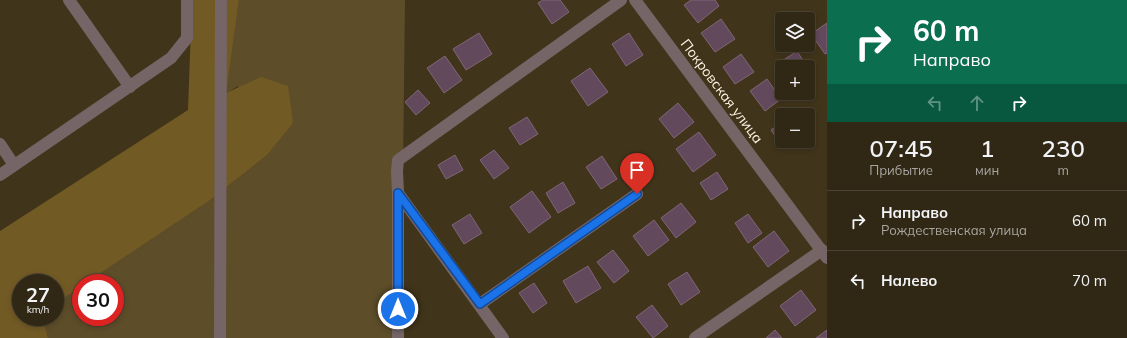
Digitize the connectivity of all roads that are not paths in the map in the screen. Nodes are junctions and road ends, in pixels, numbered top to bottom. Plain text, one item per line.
1 (69, 0) edge
2 (187, 0) edge
3 (221, 0) edge
4 (621, 0) edge
5 (635, 0) edge
6 (130, 87) junction
7 (0, 144) edge
8 (14, 165) junction
9 (0, 175) edge
10 (398, 193) junction
11 (637, 194) dead end
12 (824, 254) edge
13 (480, 304) junction
14 (220, 338) edge
15 (398, 338) edge
16 (503, 338) edge
17 (695, 338) edge

1 - 6 street
2 - 6 street
3 - 14 street
4 - 10 street
5 - 12 street, Покровская улица
6 - 8 street
7 - 8 street
8 - 9 street
10 - 13 street
10 - 15 street
11 - 13 street
12 - 17 street
13 - 16 street

